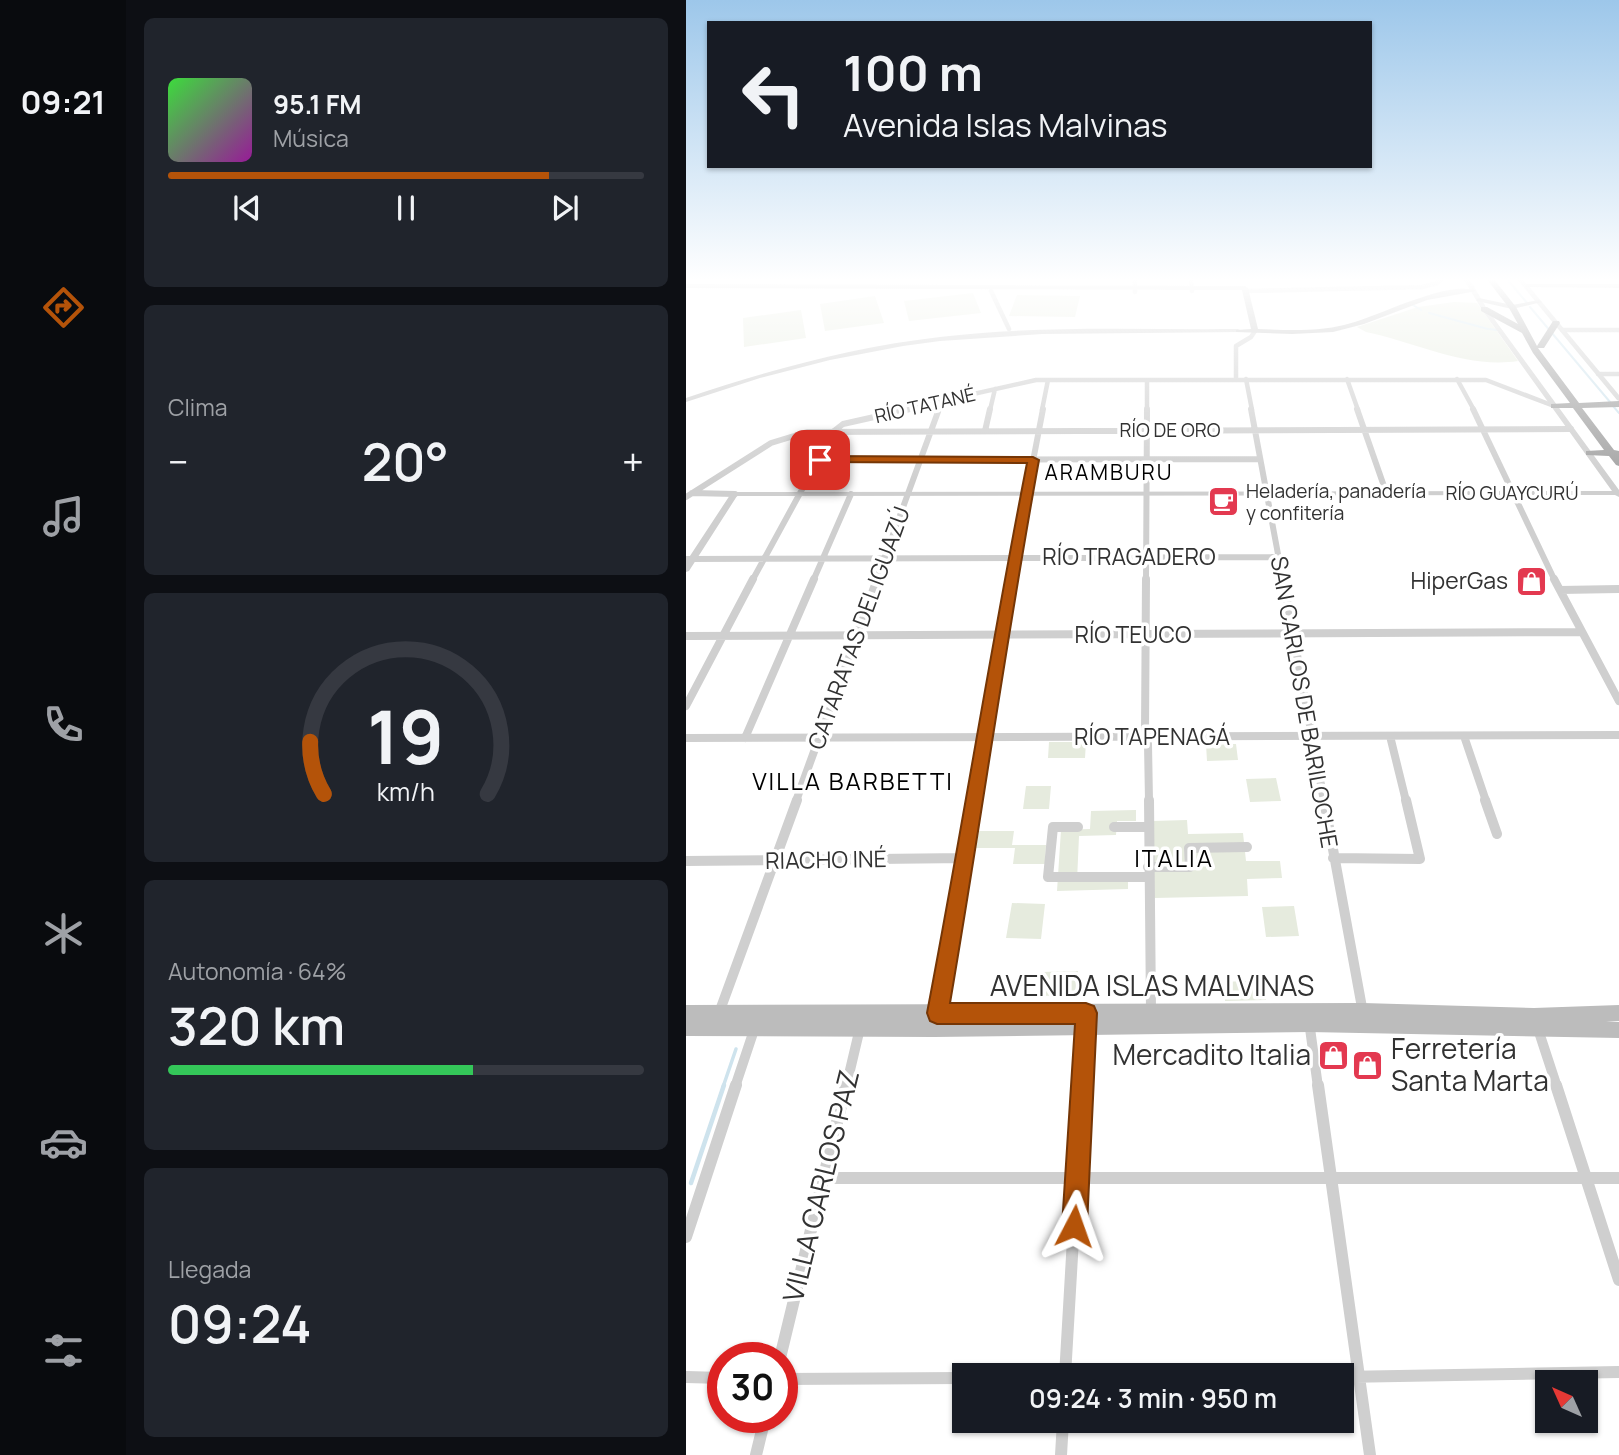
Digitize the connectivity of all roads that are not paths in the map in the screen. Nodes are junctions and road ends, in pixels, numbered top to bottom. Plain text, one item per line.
1 (877, 346) edge
2 (895, 346) edge
3 (1236, 346) edge
4 (1511, 346) edge
5 (1535, 346) edge
6 (1541, 346) edge
7 (1571, 346) edge
8 (1598, 374) junction
9 (1619, 374) edge
10 (1236, 379) junction
11 (1246, 379) junction
12 (1347, 379) junction
13 (1457, 379) junction
14 (1048, 380) junction
15 (1147, 380) junction
16 (995, 389) junction
17 (686, 398) edge
18 (942, 401) junction
19 (1619, 402) edge
20 (1581, 405) junction
21 (1554, 406) junction
22 (835, 429) junction
23 (1571, 429) junction
24 (931, 430) junction
25 (985, 430) junction
26 (1148, 430) junction
27 (1256, 430) junction
28 (1365, 430) junction
29 (1483, 430) junction
30 (1038, 431) junction
31 (1590, 453) junction
32 (1616, 453) edge
33 (1260, 459) junction
34 (820, 460) junction
35 (1033, 460) junction
36 (1147, 460) junction
37 (919, 461) junction
38 (1619, 463) edge
39 (1148, 492) junction
40 (1265, 492) junction
41 (1386, 492) junction
42 (1028, 493) junction
43 (1511, 493) junction
44 (735, 494) junction
45 (800, 494) junction
46 (851, 494) junction
47 (906, 494) junction
48 (1618, 494) edge
49 (689, 495) edge
50 (1017, 557) junction
51 (1278, 557) junction
52 (1148, 558) junction
53 (689, 559) edge
54 (764, 559) junction
55 (824, 559) junction
56 (883, 559) junction
57 (686, 569) edge
58 (1619, 589) edge
59 (1560, 590) junction
60 (1581, 632) junction
61 (790, 635) junction
62 (857, 635) junction
63 (1000, 635) junction
64 (1146, 635) junction
65 (1295, 635) junction
66 (686, 636) edge
67 (721, 636) junction
68 (1619, 701) edge
69 (686, 706) edge
70 (1619, 735) edge
71 (985, 736) junction
72 (1146, 736) junction
73 (1314, 736) junction
74 (1390, 736) junction
75 (1464, 736) junction
76 (686, 738) edge
77 (745, 738) junction
78 (819, 738) junction
79 (1079, 827) dead end
80 (1114, 827) dead end
81 (1148, 827) junction
82 (1497, 834) dead end
83 (1247, 847) dead end
84 (966, 858) junction
85 (1333, 859) junction
86 (775, 860) junction
87 (686, 861) edge
88 (1147, 872) junction
89 (1151, 1012) junction
90 (686, 1013) edge
91 (719, 1013) junction
92 (1619, 1013) edge
93 (1309, 1018) junction
94 (1365, 1018) junction
95 (1086, 1020) junction
96 (757, 1021) junction
97 (861, 1021) junction
98 (936, 1021) junction
99 (1536, 1023) junction
100 (686, 1028) edge
101 (1619, 1030) edge
102 (1332, 1176) junction
103 (1077, 1177) junction
104 (823, 1178) junction
105 (1586, 1178) junction
106 (1619, 1178) edge
107 (686, 1237) edge
108 (1619, 1280) edge
109 (783, 1342) edge
110 (1066, 1363) edge
111 (1619, 1373) edge
112 (686, 1377) edge
113 (1354, 1377) edge
114 (1360, 1377) junction
115 (707, 1378) edge
116 (952, 1378) edge
117 (798, 1379) edge
118 (761, 1433) edge
119 (1062, 1433) edge
120 (756, 1455) edge
121 (1061, 1455) edge
122 (1370, 1455) edge

1 - 17 street
2 - 17 street
3 - 10 street
4 - 21 street
5 - 20 highway
6 - 20 highway
7 - 8 street
8 - 9 street
8 - 19 street
10 - 11 street, RÍO TATANÉ
10 - 15 street, RÍO TATANÉ
11 - 12 street, RÍO TATANÉ
11 - 27 street, SAN CARLOS DE BARILOCHE
12 - 13 street, RÍO TATANÉ
12 - 28 street
13 - 21 street, RÍO TATANÉ
13 - 29 street
14 - 15 street, RÍO TATANÉ
14 - 16 street, RÍO TATANÉ
14 - 30 street
15 - 26 street
16 - 18 street, RÍO TATANÉ
16 - 25 street
18 - 22 street, RÍO TATANÉ
18 - 24 street, CATARATAS DEL IGUAZÚ
19 - 20 highway
20 - 21 highway
20 - 32 highway
21 - 23 street
22 - 24 street, RÍO DE ORO
22 - 34 street
22 - 49 street, RÍO DE ORO
23 - 29 street, RÍO DE ORO
23 - 31 street
24 - 25 street, RÍO DE ORO
24 - 37 street, CATARATAS DEL IGUAZÚ
25 - 30 street, RÍO DE ORO
26 - 27 street, RÍO DE ORO
26 - 30 street, RÍO DE ORO
26 - 36 street
27 - 28 street, RÍO DE ORO
27 - 33 street, SAN CARLOS DE BARILOCHE
28 - 29 street, RÍO DE ORO
28 - 41 street
29 - 43 street
30 - 35 street
31 - 32 highway
31 - 48 street
32 - 38 highway
33 - 36 street
33 - 40 street, SAN CARLOS DE BARILOCHE
34 - 37 street
34 - 45 street
35 - 36 street
35 - 37 street
35 - 42 street
36 - 39 street
37 - 47 street, CATARATAS DEL IGUAZÚ
39 - 40 street, RÍO GUAYCURÚ
39 - 42 street, RÍO GUAYCURÚ
39 - 52 street
40 - 41 street, RÍO GUAYCURÚ
40 - 51 street, SAN CARLOS DE BARILOCHE
41 - 43 street, RÍO GUAYCURÚ
42 - 47 street, RÍO GUAYCURÚ
42 - 50 street
43 - 48 street, RÍO GUAYCURÚ
43 - 59 street
44 - 45 street, RÍO GUAYCURÚ
44 - 49 street, RÍO GUAYCURÚ
44 - 53 street
45 - 46 street, RÍO GUAYCURÚ
45 - 54 street
46 - 47 street, RÍO GUAYCURÚ
46 - 55 street
47 - 56 street, CATARATAS DEL IGUAZÚ
50 - 52 street, RÍO TRAGADERO
50 - 56 street, RÍO TRAGADERO
50 - 63 street
51 - 52 street, RÍO TRAGADERO
51 - 65 street, SAN CARLOS DE BARILOCHE
52 - 64 street
53 - 54 street, RÍO TRAGADERO
53 - 57 street
54 - 55 street, RÍO TRAGADERO
54 - 67 street
55 - 56 street, RÍO TRAGADERO
55 - 61 street
56 - 62 street, CATARATAS DEL IGUAZÚ
58 - 59 street
59 - 60 street
60 - 65 street, RÍO TEUCO
60 - 68 street
61 - 62 street, RÍO TEUCO
61 - 67 street, RÍO TEUCO
61 - 77 street
62 - 63 street, RÍO TEUCO
62 - 78 street, CATARATAS DEL IGUAZÚ
63 - 64 street, RÍO TEUCO
63 - 71 street
64 - 65 street, RÍO TEUCO
64 - 72 street
65 - 73 street, SAN CARLOS DE BARILOCHE
66 - 67 street, RÍO TEUCO
67 - 69 street
70 - 75 street, RÍO TAPENAGÁ
71 - 72 street, RÍO TAPENAGÁ
71 - 78 street, RÍO TAPENAGÁ
71 - 84 street
72 - 73 street, RÍO TAPENAGÁ
72 - 81 street
73 - 74 street, RÍO TAPENAGÁ
73 - 85 street, SAN CARLOS DE BARILOCHE
74 - 75 street, RÍO TAPENAGÁ
74 - 85 street
75 - 82 street
76 - 77 street, RÍO TAPENAGÁ
77 - 78 street, RÍO TAPENAGÁ
78 - 86 street, CATARATAS DEL IGUAZÚ
79 - 88 street
80 - 81 street
81 - 88 street
83 - 88 street
84 - 86 street, RIACHO INÉ
84 - 98 street
85 - 94 street, SAN CARLOS DE BARILOCHE
86 - 87 street, RIACHO INÉ
86 - 91 street, CATARATAS DEL IGUAZÚ
88 - 89 street
89 - 93 main road, AVENIDA ISLAS MALVINAS
89 - 95 main road, AVENIDA ISLAS MALVINAS
90 - 91 main road, AVENIDA ISLAS MALVINAS
91 - 96 main road, AVENIDA ISLAS MALVINAS
92 - 99 main road, AVENIDA ISLAS MALVINAS
93 - 94 main road, AVENIDA ISLAS MALVINAS
93 - 95 main road, AVENIDA ISLAS MALVINAS
93 - 102 street
94 - 99 main road, AVENIDA ISLAS MALVINAS
95 - 98 main road, AVENIDA ISLAS MALVINAS
95 - 103 street
96 - 97 main road, AVENIDA ISLAS MALVINAS
96 - 100 main road, AVENIDA ISLAS MALVINAS
96 - 107 street
97 - 98 main road, AVENIDA ISLAS MALVINAS
97 - 104 street, VILLA CARLOS PAZ
99 - 101 main road, AVENIDA ISLAS MALVINAS
99 - 105 street
102 - 103 street
102 - 105 street
102 - 114 street
103 - 104 street
103 - 110 street
104 - 109 street, VILLA CARLOS PAZ
105 - 106 street
105 - 108 street
111 - 114 street
112 - 115 street
113 - 114 street
114 - 122 street
116 - 117 street
118 - 120 street
119 - 121 street

